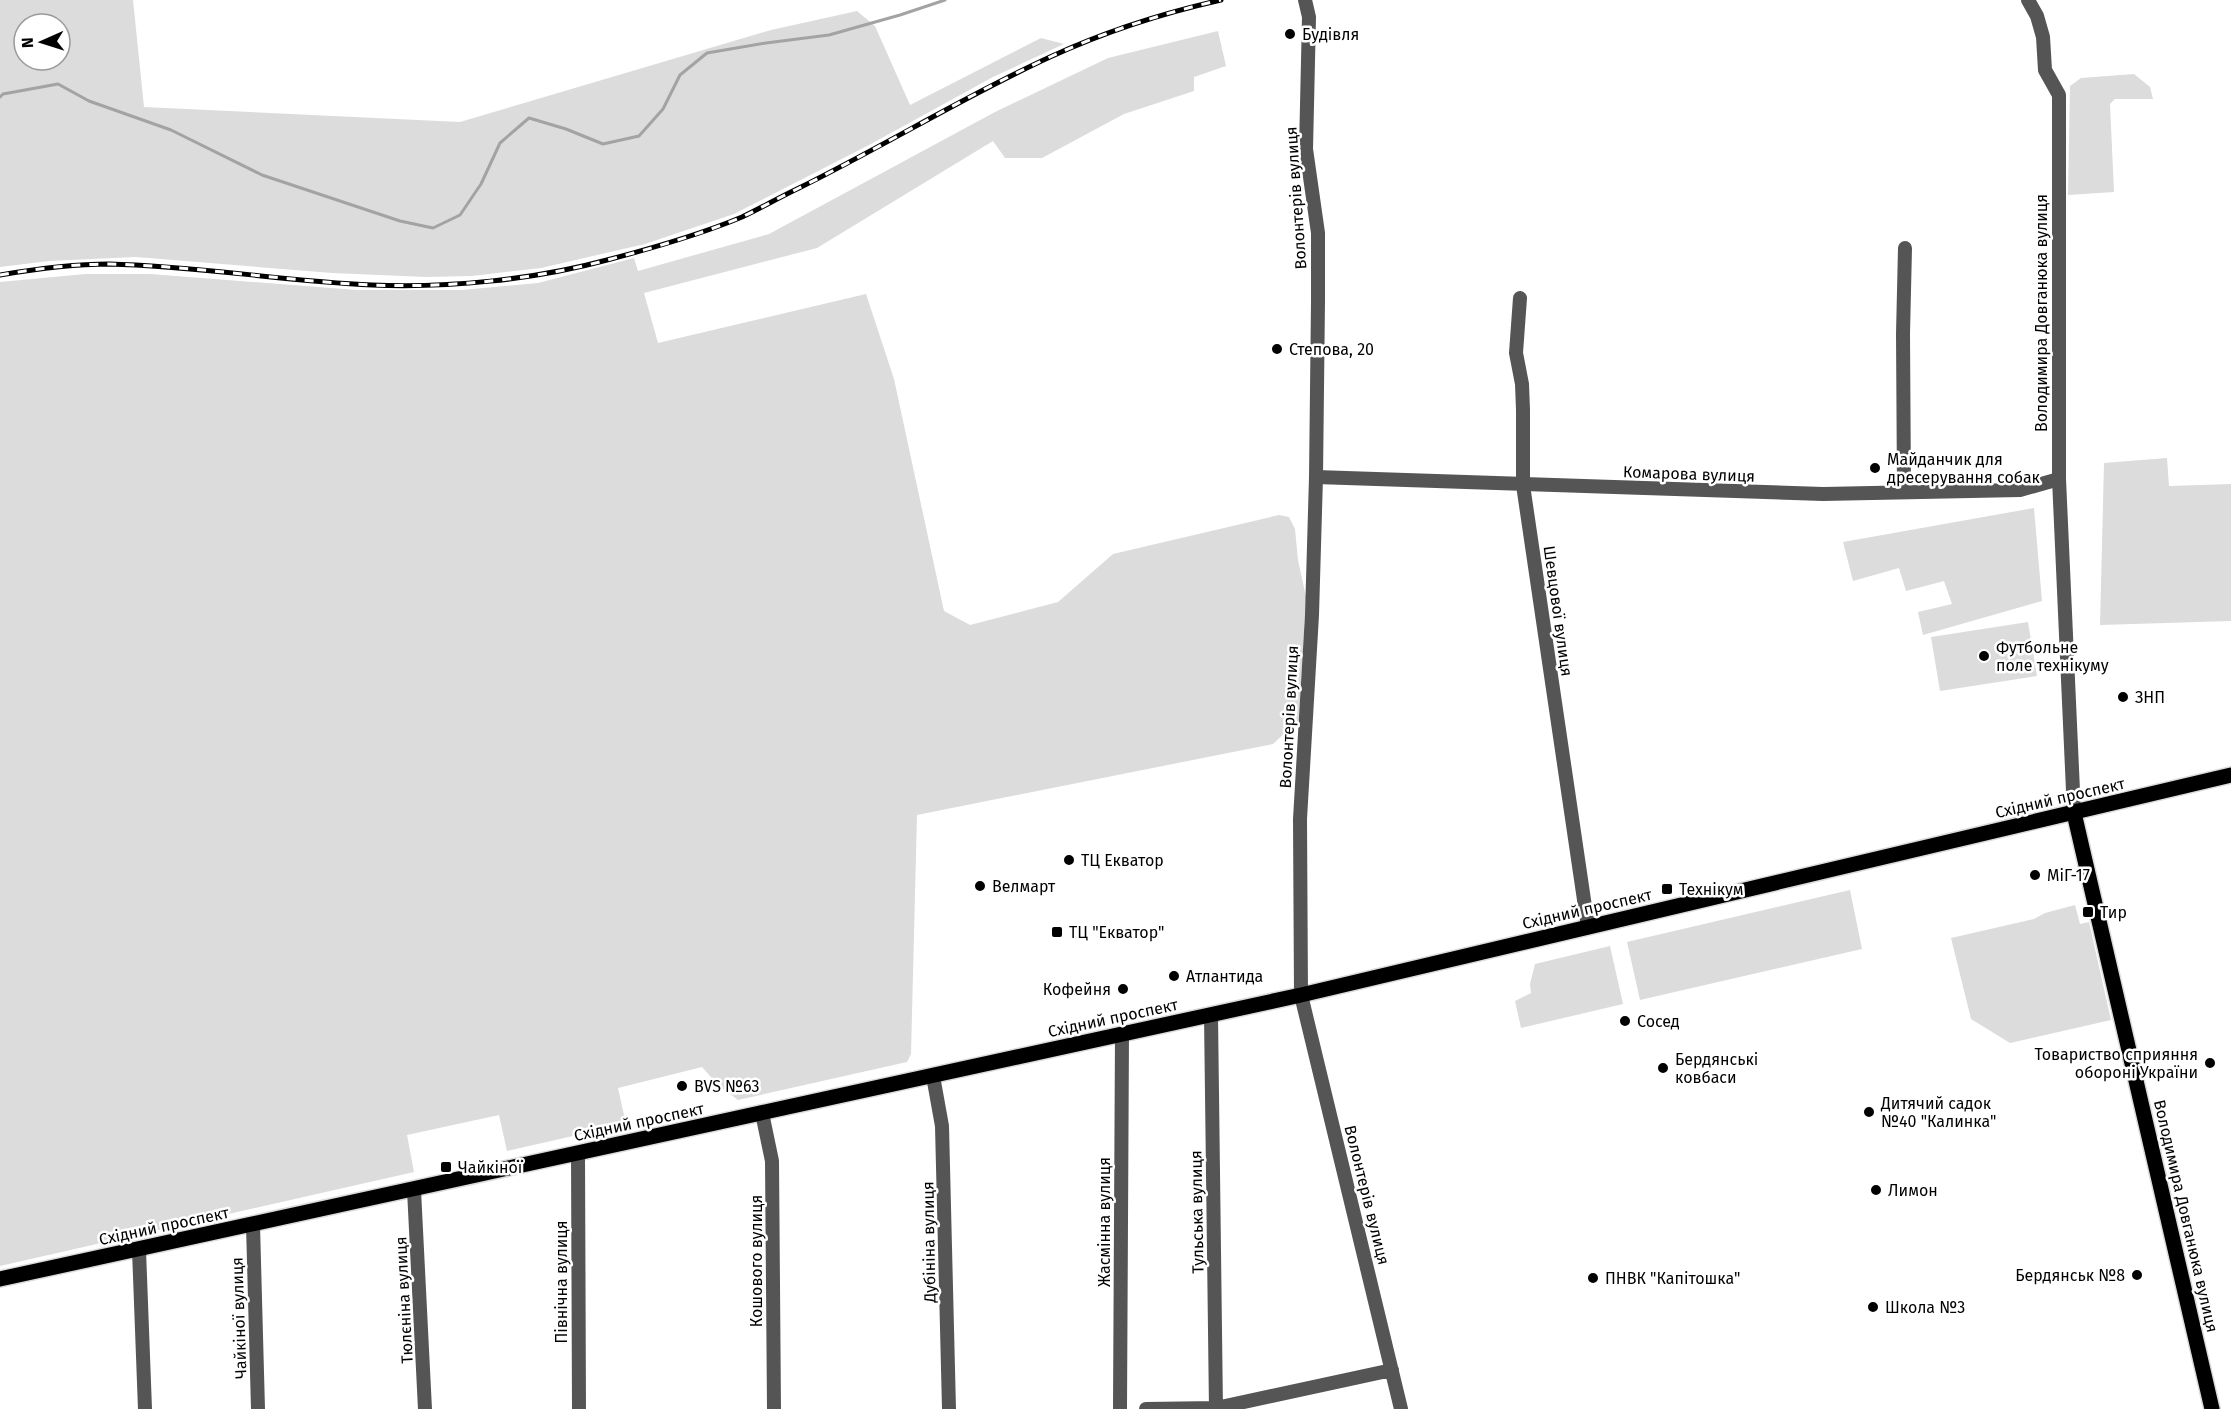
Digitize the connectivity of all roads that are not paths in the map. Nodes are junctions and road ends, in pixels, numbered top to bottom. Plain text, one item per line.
1 (1305, 0) edge
2 (2028, 0) edge
3 (1905, 248) dead end
4 (1520, 298) dead end
5 (1316, 477) junction
6 (2059, 479) junction
7 (1523, 485) junction
8 (1904, 492) junction
9 (2231, 776) edge
10 (2074, 813) junction
11 (1588, 927) junction
12 (1301, 995) junction
13 (1211, 1015) junction
14 (1122, 1034) junction
15 (933, 1076) junction
16 (762, 1113) junction
17 (578, 1154) junction
18 (414, 1190) junction
19 (253, 1225) junction
20 (139, 1250) junction
21 (0, 1279) edge
22 (1392, 1370) junction
23 (1216, 1408) edge
24 (145, 1409) edge
25 (258, 1409) edge
26 (425, 1409) edge
27 (579, 1409) edge
28 (774, 1409) edge
29 (949, 1409) edge
30 (1120, 1409) edge
31 (1146, 1409) edge
32 (1401, 1409) edge
33 (2212, 1409) edge

1 - 5 street, Волонтерів вулиця
2 - 6 street, Володимира Довганюка вулиця
3 - 8 street
4 - 7 street, Шевцової вулиця
5 - 7 street, Комарова вулиця
5 - 12 street, Волонтерів вулиця
6 - 8 street, Комарова вулиця
6 - 10 street, Володимира Довганюка вулиця
7 - 8 street, Комарова вулиця
7 - 11 street, Шевцової вулиця
9 - 10 main road, Східний проспект
10 - 11 main road, Східний проспект
10 - 33 main road, Володимира Довганюка вулиця
11 - 12 main road, Східний проспект
12 - 13 main road, Східний проспект
12 - 22 street, Волонтерів вулиця
13 - 14 main road, Східний проспект
13 - 23 street, Тульська вулиця
14 - 15 main road, Східний проспект
14 - 30 street, Жасмінна вулиця
15 - 16 main road, Східний проспект
15 - 29 street, Дубініна вулиця
16 - 17 main road, Східний проспект
16 - 28 street, Кошового вулиця
17 - 18 main road, Східний проспект
17 - 27 street, Північна вулиця
18 - 19 main road, Східний проспект
18 - 26 street, Тюлєніна вулиця
19 - 20 main road, Східний проспект
19 - 25 street, Чайкіної вулиця
20 - 21 main road, Східний проспект
20 - 24 street
22 - 23 street
22 - 32 street, Волонтерів вулиця
23 - 31 street

